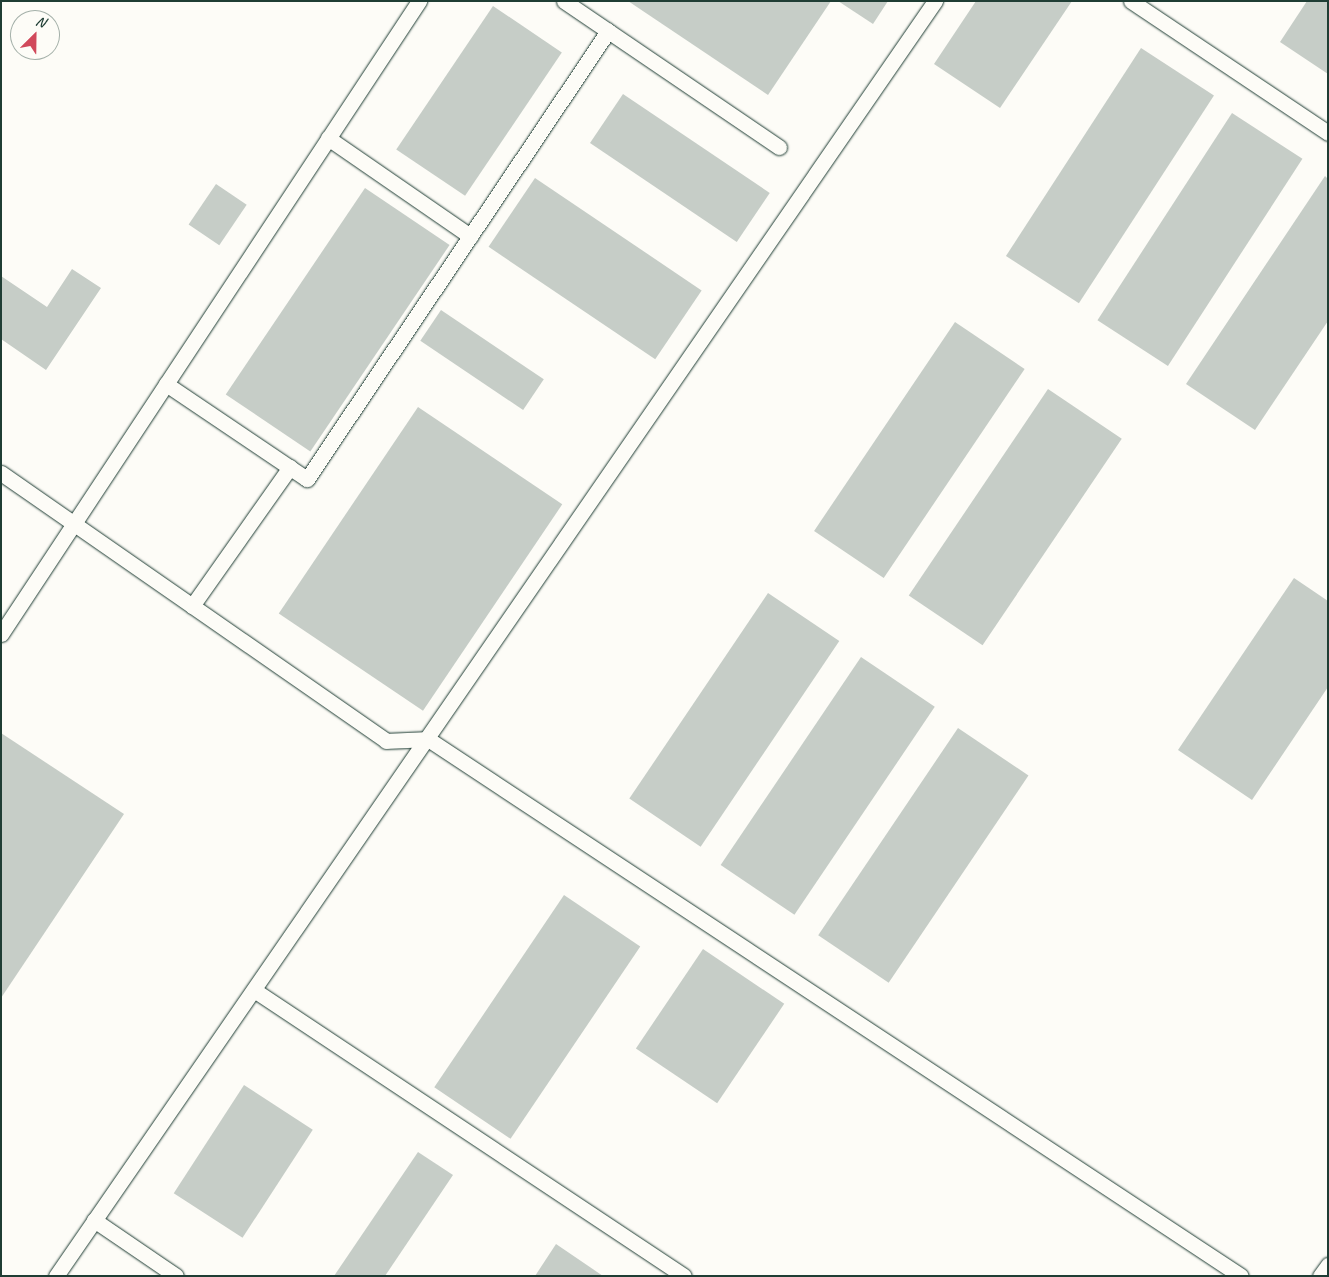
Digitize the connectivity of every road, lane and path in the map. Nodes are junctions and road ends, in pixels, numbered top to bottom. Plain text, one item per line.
1 (419, 1) edge
2 (564, 1) edge
3 (935, 1) edge
4 (1130, 1) edge
5 (608, 31) junction
6 (1328, 133) edge
7 (328, 138) junction
8 (779, 147) dead end
9 (470, 236) junction
10 (166, 384) junction
11 (290, 467) junction
12 (1, 473) edge
13 (74, 524) junction
14 (192, 606) junction
15 (1, 634) edge
16 (428, 738) junction
17 (254, 990) junction
18 (94, 1220) junction
19 (1328, 1265) edge
20 (56, 1276) edge
21 (176, 1276) edge
22 (684, 1276) edge
23 (1241, 1276) edge
24 (1320, 1276) edge

1 - 7 lane
2 - 5 lane
3 - 16 lane
4 - 6 lane
5 - 8 lane
5 - 9 lane
7 - 9 lane
7 - 10 lane
9 - 11 lane
10 - 11 lane
10 - 13 lane
11 - 14 lane
12 - 13 lane
13 - 14 lane
13 - 15 lane
14 - 16 lane
16 - 17 lane
16 - 23 lane
17 - 18 lane
17 - 22 lane
18 - 20 lane
18 - 21 lane
19 - 24 lane

